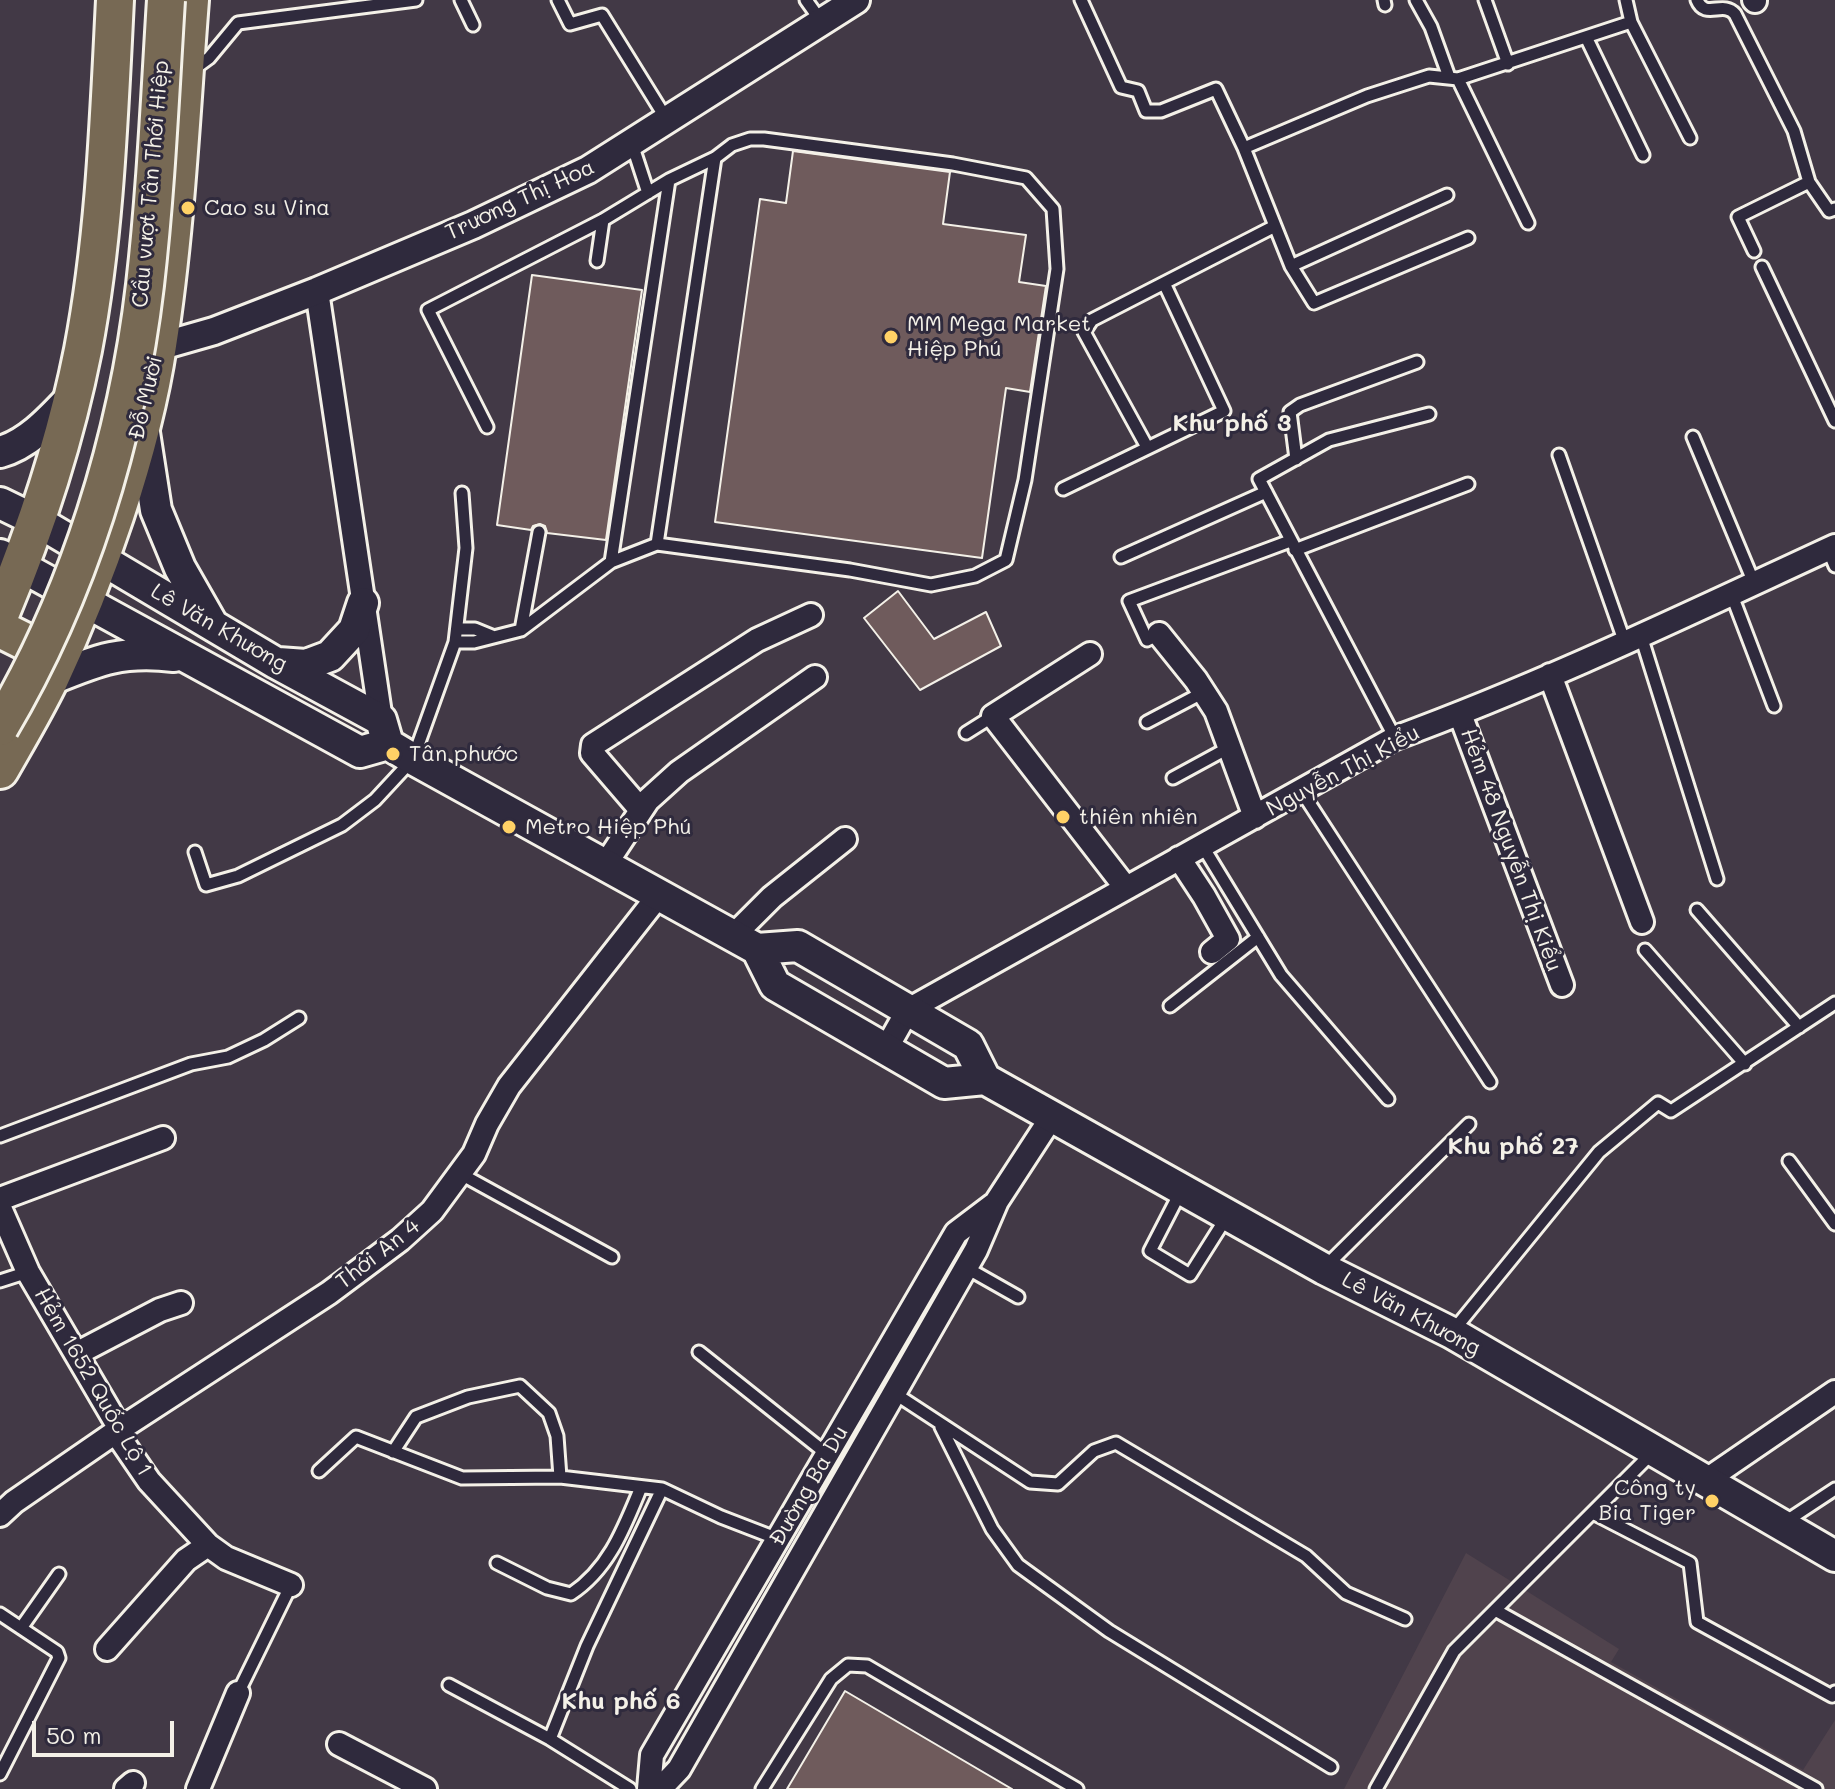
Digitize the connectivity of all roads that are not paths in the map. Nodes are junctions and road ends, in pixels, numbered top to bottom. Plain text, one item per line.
1 (115, 0) edge
2 (141, 0) edge
3 (166, 0) edge
4 (190, 0) edge
5 (416, 0) edge
6 (461, 0) edge
7 (558, 0) edge
8 (856, 0) edge
9 (1081, 0) edge
10 (1416, 0) edge
11 (1485, 0) edge
12 (1626, 0) edge
13 (1697, 0) edge
14 (814, 11) edge
15 (1631, 22) junction
16 (473, 25) dead end
17 (1586, 37) junction
18 (1508, 64) junction
19 (184, 77) junction
20 (1453, 78) junction
21 (667, 120) junction
22 (1690, 138) dead end
23 (632, 144) junction
24 (1244, 148) junction
25 (1643, 155) dead end
26 (715, 158) junction
27 (669, 180) junction
28 (1809, 182) junction
29 (648, 193) junction
30 (1447, 195) dead end
31 (1835, 209) edge
32 (603, 220) junction
33 (1528, 223) dead end
34 (1275, 226) junction
35 (1468, 238) dead end
36 (1754, 251) dead end
37 (597, 261) dead end
38 (1291, 266) junction
39 (1762, 267) dead end
40 (1164, 283) junction
41 (317, 291) junction
42 (158, 347) junction
43 (1417, 362) dead end
44 (72, 397) junction
45 (1429, 414) dead end
46 (1835, 421) edge
47 (142, 422) junction
48 (487, 427) dead end
49 (1693, 437) dead end
50 (1147, 447) junction
51 (0, 452) edge
52 (1559, 455) dead end
53 (1296, 459) junction
54 (52, 474) junction
55 (1468, 484) dead end
56 (1063, 489) dead end
57 (1266, 492) junction
58 (462, 493) dead end
59 (119, 498) junction
60 (0, 503) edge
61 (37, 521) junction
62 (539, 532) dead end
63 (657, 544) junction
64 (1293, 545) junction
65 (1833, 553) edge
66 (99, 557) junction
67 (1121, 557) dead end
68 (10, 561) edge
69 (611, 562) junction
70 (1754, 583) junction
71 (1731, 593) junction
72 (82, 601) junction
73 (363, 603) junction
74 (0, 615) edge
75 (811, 615) dead end
76 (213, 626) junction
77 (0, 629) edge
78 (457, 629) junction
79 (521, 630) junction
80 (1159, 634) joint
81 (493, 636) junction
82 (1633, 639) junction
83 (455, 642) junction
84 (1090, 654) dead end
85 (186, 657) junction
86 (276, 663) junction
87 (54, 669) junction
88 (1550, 675) junction
89 (815, 677) dead end
90 (0, 681) edge
91 (1205, 692) junction
92 (1774, 706) dead end
93 (1460, 714) junction
94 (993, 716) junction
95 (1147, 722) dead end
96 (0, 727) edge
97 (966, 733) dead end
98 (1395, 738) junction
99 (394, 741) junction
100 (1230, 747) junction
101 (0, 770) edge
102 (1173, 778) dead end
103 (1302, 792) junction
104 (641, 810) junction
105 (1255, 817) junction
106 (845, 839) dead end
107 (1202, 845) junction
108 (195, 852) dead end
109 (1179, 858) junction
110 (605, 865) junction
111 (1717, 879) dead end
112 (1126, 888) junction
113 (659, 895) junction
114 (1697, 910) dead end
115 (1642, 922) dead end
116 (1258, 937) junction
117 (745, 943) junction
118 (1645, 950) dead end
119 (1212, 952) dead end
120 (1562, 985) dead end
121 (1835, 1003) edge
122 (1170, 1006) dead end
123 (908, 1010) junction
124 (299, 1018) dead end
125 (1799, 1027) junction
126 (886, 1049) junction
127 (1745, 1064) junction
128 (985, 1079) junction
129 (1490, 1082) dead end
130 (1388, 1099) dead end
131 (1053, 1115) junction
132 (1469, 1124) dead end
133 (0, 1136) edge
134 (163, 1138) dead end
135 (1789, 1161) dead end
136 (459, 1173) junction
137 (1182, 1188) junction
138 (0, 1199) edge
139 (997, 1201) junction
140 (0, 1208) edge
141 (1229, 1215) junction
142 (1835, 1224) edge
143 (612, 1257) dead end
144 (965, 1267) junction
145 (1324, 1269) junction
146 (28, 1272) junction
147 (0, 1281) edge
148 (1018, 1297) dead end
149 (181, 1303) dead end
150 (1452, 1333) junction
151 (699, 1352) dead end
152 (76, 1354) junction
153 (1835, 1392) edge
154 (894, 1393) junction
155 (941, 1426) junction
156 (120, 1429) junction
157 (393, 1452) junction
158 (1654, 1452) junction
159 (827, 1454) junction
160 (319, 1471) dead end
161 (560, 1477) junction
162 (1705, 1481) junction
163 (641, 1487) junction
164 (662, 1489) junction
165 (1835, 1489) edge
166 (1593, 1513) junction
167 (0, 1515) edge
168 (1781, 1525) junction
169 (778, 1539) junction
170 (208, 1545) junction
171 (805, 1546) junction
172 (1835, 1556) edge
173 (497, 1563) dead end
174 (59, 1574) dead end
175 (291, 1585) joint
176 (1495, 1610) junction
177 (0, 1614) edge
178 (1405, 1619) dead end
179 (21, 1628) junction
180 (107, 1649) dead end
181 (449, 1685) dead end
182 (1835, 1692) edge
183 (238, 1693) joint
184 (550, 1739) junction
185 (339, 1744) dead end
186 (1331, 1767) dead end
187 (0, 1774) edge
188 (401, 1783) edge
189 (198, 1789) edge
190 (425, 1789) edge
191 (630, 1789) edge
192 (649, 1789) edge
193 (660, 1789) edge
194 (762, 1789) edge
195 (1077, 1789) edge
196 (1376, 1789) edge
197 (1816, 1789) edge

1 - 44 highway
2 - 90 highway, Cầu vượt Tân Thới Hiệp
3 - 96 highway, Cầu vượt Tân Thới Hiệp, bridge
4 - 19 highway, Đỗ Mười
5 - 19 lane
6 - 16 lane
7 - 21 lane
8 - 14 street, Trương Thị Hoa
9 - 24 lane
10 - 20 lane
11 - 18 lane
12 - 15 lane
13 - 28 lane
14 - 21 street, Trương Thị Hoa
15 - 17 lane
15 - 22 lane
17 - 18 lane
17 - 25 lane
18 - 20 lane
19 - 42 highway, Đỗ Mười
20 - 24 lane
20 - 33 lane
21 - 23 street, Trương Thị Hoa
23 - 29 lane
23 - 41 street, Trương Thị Hoa
24 - 34 lane
26 - 27 lane
26 - 63 lane
26 - 63 lane
27 - 29 lane
27 - 69 lane
28 - 31 lane
28 - 36 lane
29 - 32 lane
30 - 38 lane
32 - 37 lane
32 - 48 lane
34 - 38 lane
34 - 40 lane
35 - 38 lane
39 - 46 lane
40 - 50 lane
40 - 50 lane
41 - 42 street, Trương Thị Hoa
41 - 73 street
42 - 47 highway, Đỗ Mười
43 - 53 lane
44 - 51 main road
44 - 54 highway
45 - 53 lane
47 - 59 highway, Đỗ Mười
47 - 76 main road
49 - 70 lane
50 - 56 lane
52 - 82 lane
53 - 57 lane
54 - 59 highway
54 - 61 highway
55 - 64 lane
57 - 64 lane
57 - 67 lane
58 - 78 lane
59 - 66 highway, Đỗ Mười
60 - 61 main road, Lê Văn Khương
61 - 66 main road, Lê Văn Khương
61 - 68 highway
62 - 79 lane
63 - 69 lane
64 - 80 lane
64 - 98 lane
65 - 70 street, Nguyễn Thị Kiểu
66 - 72 highway, Đỗ Mười
66 - 76 main road, Lê Văn Khương
68 - 72 main road, Lê Văn Khương
68 - 74 highway
69 - 79 lane
70 - 71 street, Nguyễn Thị Kiểu
71 - 82 street, Nguyễn Thị Kiểu
71 - 92 lane
72 - 85 main road, Lê Văn Khương
72 - 87 highway, Đỗ Mười
73 - 86 main road
73 - 99 street
75 - 104 street
76 - 86 main road, Lê Văn Khương
77 - 87 highway
78 - 81 lane
78 - 83 lane
79 - 81 lane
80 - 91 street
81 - 83 lane
82 - 88 street, Nguyễn Thị Kiểu
82 - 111 lane
83 - 99 lane
84 - 94 street
85 - 87 main road
85 - 99 main road, Lê Văn Khương
86 - 99 main road, Lê Văn Khương
87 - 101 highway, Đỗ Mười
88 - 93 street, Nguyễn Thị Kiểu
88 - 115 street
89 - 104 street
91 - 95 lane
91 - 100 street
93 - 98 street, Nguyễn Thị Kiểu
93 - 120 street, Hẻm 48 Nguyễn Thị Kiểu
94 - 97 lane
94 - 112 street
98 - 103 street, Nguyễn Thị Kiểu
99 - 108 lane
99 - 110 main road, Lê Văn Khương
100 - 102 lane
100 - 105 street
103 - 105 street, Nguyễn Thị Kiểu
103 - 129 lane
104 - 110 street
105 - 107 street, Nguyễn Thị Kiểu
106 - 117 street
107 - 109 street, Nguyễn Thị Kiểu
107 - 116 lane
109 - 112 street, Nguyễn Thị Kiểu
109 - 119 street
110 - 113 main road, Lê Văn Khương
112 - 123 street, Nguyễn Thị Kiểu
113 - 117 main road, Lê Văn Khương
113 - 136 street, Thới An 4
114 - 125 lane
116 - 122 lane
116 - 130 lane
117 - 123 main road
117 - 126 main road
118 - 127 lane
121 - 125 lane
123 - 126 street
123 - 128 main road
124 - 133 lane
125 - 127 lane
126 - 128 main road
127 - 150 lane
128 - 131 main road, Lê Văn Khương
131 - 137 main road, Lê Văn Khương
131 - 139 street, Đường Ba Du
132 - 145 lane
134 - 138 street
135 - 142 lane
136 - 143 lane
136 - 156 street, Thới An 4
137 - 141 main road, Lê Văn Khương
137 - 141 lane
139 - 144 street, Đường Ba Du
139 - 159 street, Đường Ba Du
140 - 146 street, Hẻm 1652 Quốc Lộ 1
141 - 145 main road, Lê Văn Khương
144 - 148 lane
144 - 154 street, Đường Ba Du
145 - 150 main road, Lê Văn Khương
146 - 147 lane
146 - 152 street, Hẻm 1652 Quốc Lộ 1
149 - 152 street
150 - 158 main road, Lê Văn Khương
151 - 159 lane
152 - 156 street, Hẻm 1652 Quốc Lộ 1
153 - 162 street
154 - 155 lane
154 - 171 street, Đường Ba Du
155 - 178 lane
155 - 186 lane
156 - 167 street, Thới An 4
156 - 170 street, Hẻm 1652 Quốc Lộ 1
157 - 160 lane
157 - 161 lane
157 - 161 lane
158 - 162 main road, Lê Văn Khương
158 - 166 lane
159 - 169 street, Đường Ba Du
161 - 163 lane
162 - 168 main road, Lê Văn Khương
163 - 164 lane
163 - 173 lane
164 - 169 lane
164 - 184 lane
165 - 168 lane
166 - 176 lane
166 - 182 lane
168 - 172 main road, Lê Văn Khương
169 - 171 street
169 - 192 street, Đường Ba Du
170 - 175 street, Hẻm 1652 Quốc Lộ 1
170 - 180 street
171 - 193 street, Đường Ba Du
174 - 179 lane
175 - 183 lane
176 - 196 lane
176 - 197 lane
177 - 179 lane
179 - 187 lane
181 - 184 lane
183 - 189 street
184 - 191 lane
185 - 188 street
188 - 190 street
194 - 195 lane

